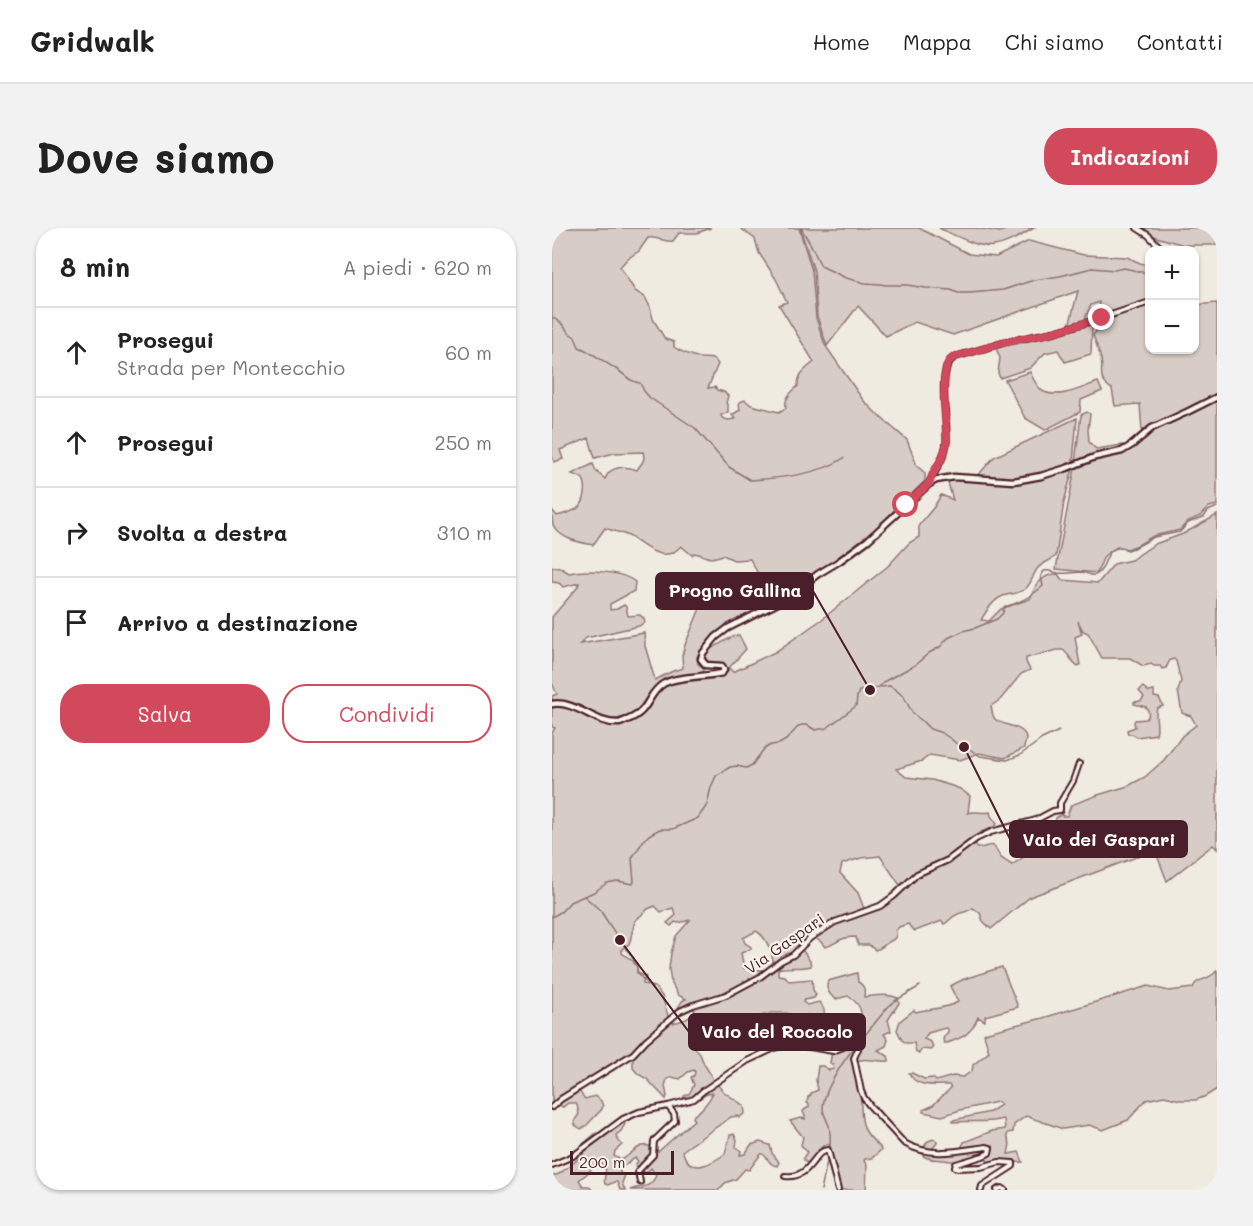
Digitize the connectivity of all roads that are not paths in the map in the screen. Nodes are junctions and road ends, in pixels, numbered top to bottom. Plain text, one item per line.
1 (1137, 228) edge
2 (1159, 246) edge
3 (1145, 303) edge
4 (1217, 397) edge
5 (929, 484) junction
6 (552, 704) edge
7 (1079, 764) dead end
8 (668, 1106) junction
9 (552, 1107) edge
10 (552, 1165) edge
11 (785, 1176) dead end
12 (640, 1182) dead end
13 (838, 1190) edge
14 (981, 1190) edge
15 (997, 1190) edge
16 (1005, 1190) edge

1 - 2 street
3 - 5 street
4 - 5 street
5 - 6 street
7 - 9 street, Via Gaspari
8 - 10 street
8 - 12 street
8 - 14 street
11 - 13 street
15 - 16 street

